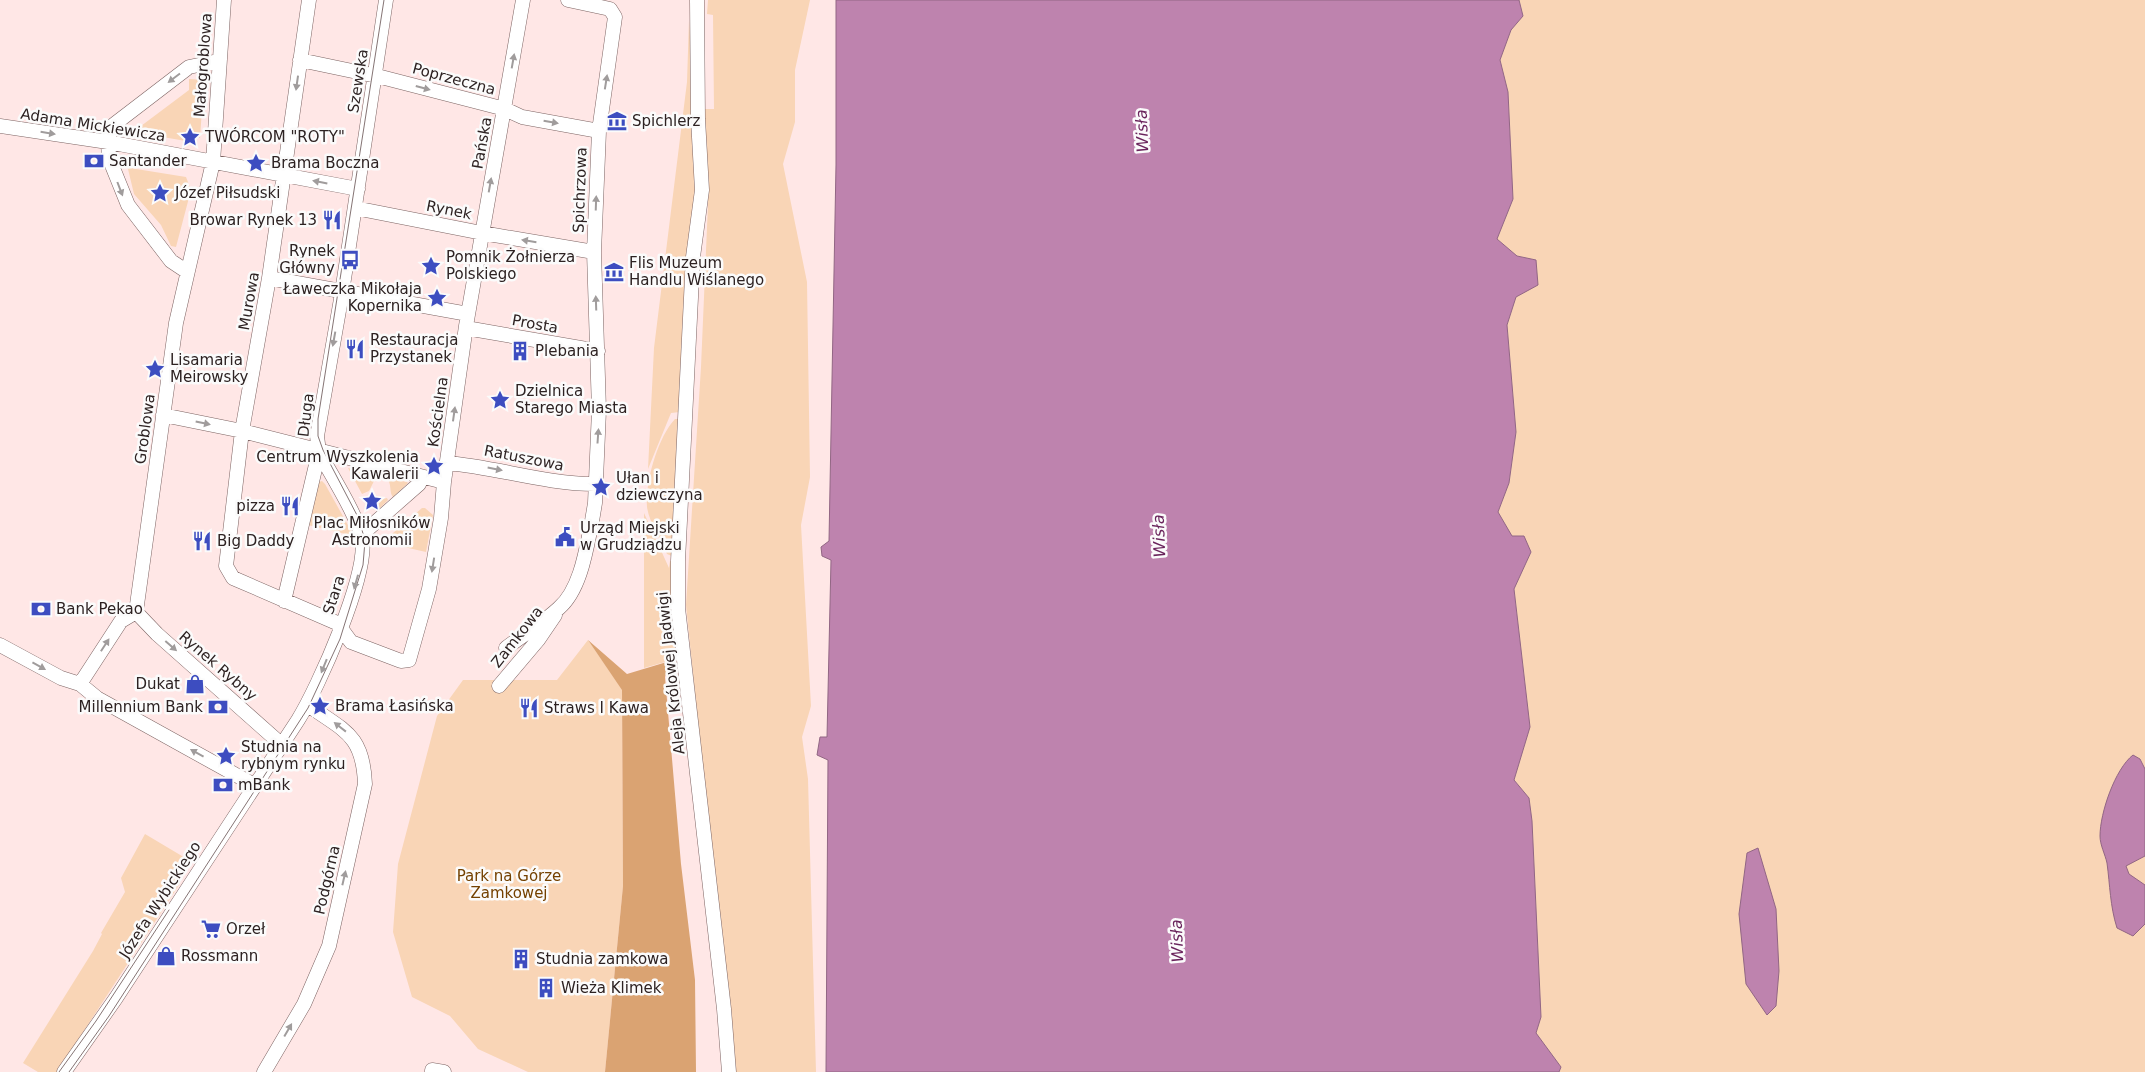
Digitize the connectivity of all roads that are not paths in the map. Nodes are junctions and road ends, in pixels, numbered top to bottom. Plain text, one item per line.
1 (224, 0) edge
2 (309, 0) edge
3 (386, 0) edge
4 (523, 0) edge
5 (568, 0) edge
6 (696, 0) edge
7 (300, 60) junction
8 (218, 61) junction
9 (375, 75) junction
10 (504, 109) junction
11 (0, 126) edge
12 (599, 131) junction
13 (108, 142) junction
14 (213, 162) junction
15 (283, 174) junction
16 (357, 197) junction
17 (482, 233) junction
18 (594, 252) junction
19 (186, 271) junction
20 (269, 278) junction
21 (342, 291) junction
22 (467, 321) junction
23 (598, 351) junction
24 (163, 415) junction
25 (242, 432) junction
26 (319, 452) junction
27 (446, 462) junction
28 (422, 477) junction
29 (444, 482) junction
30 (595, 484) junction
31 (361, 535) junction
32 (284, 601) junction
33 (560, 608) junction
34 (136, 612) junction
35 (340, 627) junction
36 (0, 645) edge
37 (506, 648) dead end
38 (409, 660) joint
39 (80, 684) junction
40 (499, 686) dead end
41 (308, 705) junction
42 (281, 744) junction
43 (254, 785) junction
44 (68, 1070) edge
45 (264, 1072) edge
46 (432, 1072) edge
47 (444, 1072) edge
48 (729, 1072) edge

1 - 8 street, Małogroblowa
2 - 7 street, Murowa
3 - 9 street, Szewska
10 -> 4 street, Pańska
12 -> 5 street, Spichrzowa
6 - 48 street, Aleja Królowej Jadwigi
7 - 9 street, Poprzeczna
7 -> 15 street, Murowa
8 -> 13 street
8 - 14 street, Małogroblowa
9 -> 10 street, Poprzeczna
9 - 16 street, Szewska
10 -> 12 street, Poprzeczna
17 -> 10 street, Pańska
11 -> 13 street, Adama Mickiewicza
18 -> 12 street, Spichrzowa
13 - 14 street, Adama Mickiewicza
13 -> 19 street
14 - 15 street, Adama Mickiewicza
14 - 19 street, Groblowa
16 -> 15 street, Adama Mickiewicza
15 - 20 street, Murowa
16 - 17 street, Rynek
16 - 21 street
18 -> 17 street
17 - 22 street, Rynek
23 -> 18 street, Spichrzowa
19 - 24 street, Groblowa
20 - 21 street
20 - 25 street, Murowa
21 - 22 street
21 -> 26 street, Długa
22 - 23 street, Prosta
27 -> 22 street, Kościelna
30 -> 23 street, Spichrzowa
24 -> 25 street
24 - 34 street, Groblowa
25 - 26 street
25 - 32 street, Murowa
26 - 28 street
26 - 31 street, Stara
26 - 32 street, Długa
27 - 29 street, Kościelna
27 -> 30 street, Ratuszowa
28 - 29 street
28 - 31 street
29 -> 38 street, Kościelna
30 - 33 street, Spichrzowa
31 -> 35 street, Stara
32 - 35 street, Murowa
33 - 37 street, Spichrzowa
33 - 40 street, Zamkowa
39 -> 34 street
34 -> 42 street, Rynek Rybny
35 - 38 street, Murowa
35 -> 41 street, Stara
36 -> 39 street
43 -> 39 street
41 - 42 street, Stara
45 -> 41 street, Podgórna
42 - 43 street, Józefa Wybickiego
43 - 44 street, Józefa Wybickiego
46 - 47 street

